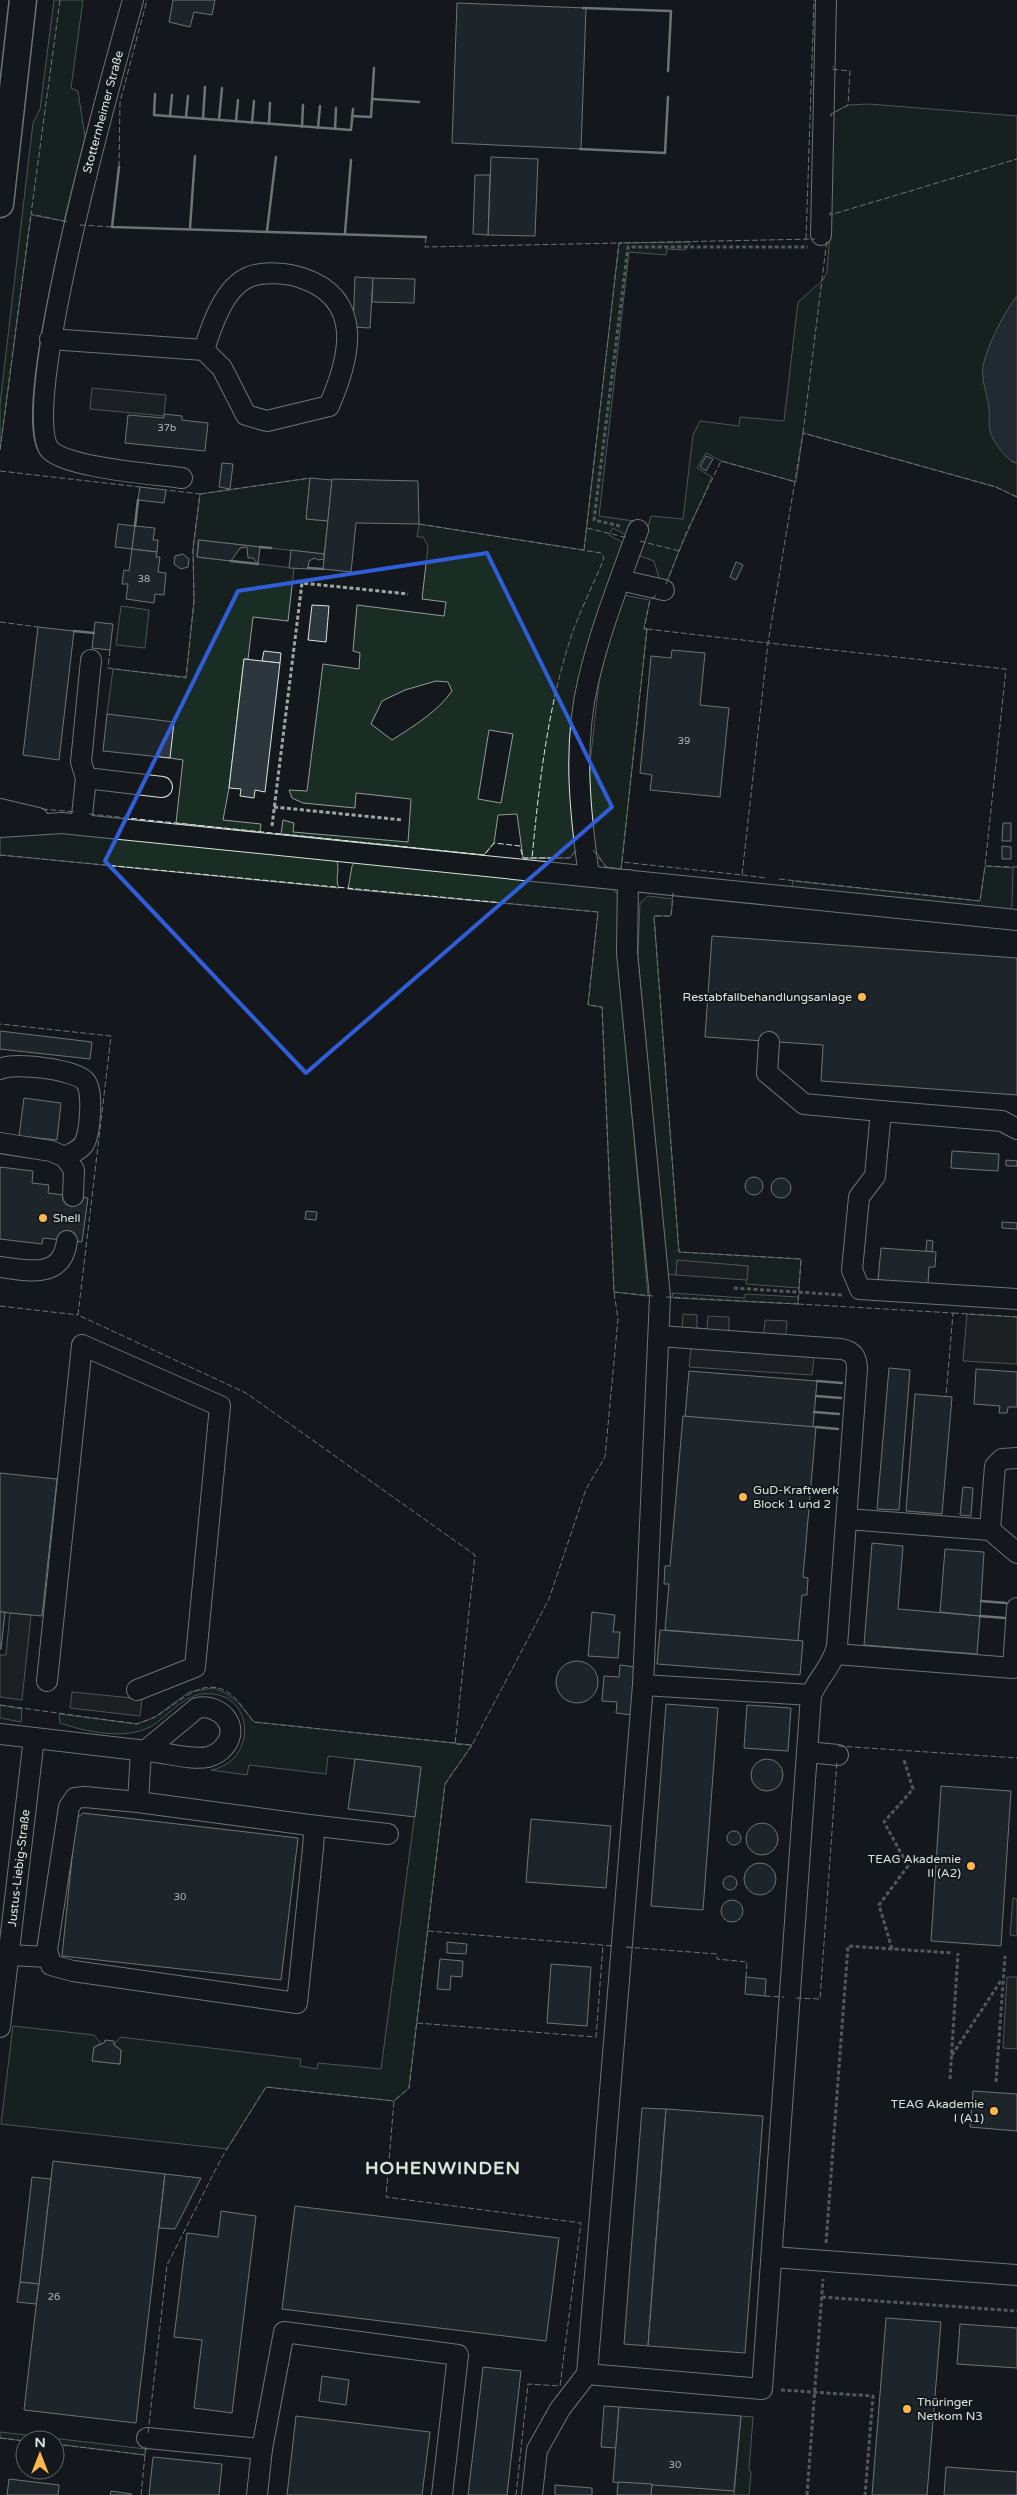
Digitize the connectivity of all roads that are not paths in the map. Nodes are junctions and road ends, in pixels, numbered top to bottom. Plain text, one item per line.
1 (23, 0) edge
2 (133, 0) edge
3 (826, 0) edge
4 (0, 204) edge
5 (815, 241) road end
6 (50, 340) junction
7 (204, 350) junction
8 (182, 478) dead end
9 (638, 530) road end
10 (620, 580) junction
11 (664, 590) dead end
12 (91, 660) dead end
13 (86, 778) junction
14 (162, 787) dead end
15 (0, 809) edge
16 (72, 824) junction
17 (0, 827) edge
18 (640, 875) junction
19 (589, 876) junction
20 (1017, 920) edge
21 (769, 1042) dead end
22 (0, 1069) edge
23 (881, 1111) junction
24 (1017, 1129) edge
25 (0, 1144) edge
26 (0, 1149) edge
27 (65, 1157) junction
28 (73, 1196) tunnel mouth
29 (67, 1241) tunnel mouth
30 (0, 1267) edge
31 (1017, 1299) edge
32 (659, 1336) junction
33 (1017, 1458) edge
34 (846, 1520) junction
35 (990, 1530) junction
36 (1017, 1553) edge
37 (1017, 1608) edge
38 (836, 1654) junction
39 (48, 1681) dead end
40 (643, 1685) junction
41 (137, 1690) dead end
42 (811, 1695) junction
43 (0, 1734) edge
44 (34, 1738) junction
45 (807, 1752) junction
46 (838, 1755) dead end
47 (138, 1802) junction
48 (310, 1825) junction
49 (388, 1834) dead end
50 (8, 1955) junction
51 (49, 1958) junction
52 (0, 2027) edge
53 (772, 2257) junction
54 (1017, 2275) edge
55 (588, 2374) junction
56 (147, 2438) dead end
57 (262, 2449) junction
58 (257, 2495) edge
59 (442, 2495) edge
60 (532, 2495) edge

1 - 4 main road
2 - 6 street, Stotternheimer Straße
3 - 5 street
6 - 7 street
6 - 8 street, Stotternheimer Straße
7 - 7 street
9 - 10 street
10 - 11 street
10 - 19 street
12 - 13 street
13 - 14 street
13 - 16 street
15 - 16 street
16 - 17 street
16 - 19 street
18 - 19 street
18 - 20 street
18 - 32 street
21 - 23 street
22 - 27 street
23 - 24 street
23 - 31 street
25 - 26 street
25 - 27 street
27 - 28 street
29 - 30 street
32 - 34 street
32 - 40 street
33 - 35 street
34 - 35 street
34 - 38 street
35 - 36 street
37 - 38 street
38 - 42 street
39 - 41 street
40 - 42 street
40 - 55 street
42 - 45 street
43 - 44 street
44 - 47 street
44 - 50 street, Justus-Liebig-Straße
45 - 46 street
45 - 53 street
47 - 48 street
47 - 51 street
48 - 49 street
48 - 51 street
50 - 51 street
50 - 52 street, Justus-Liebig-Straße
53 - 54 street
53 - 55 street
55 - 60 street
56 - 57 street
57 - 58 street
57 - 59 street

